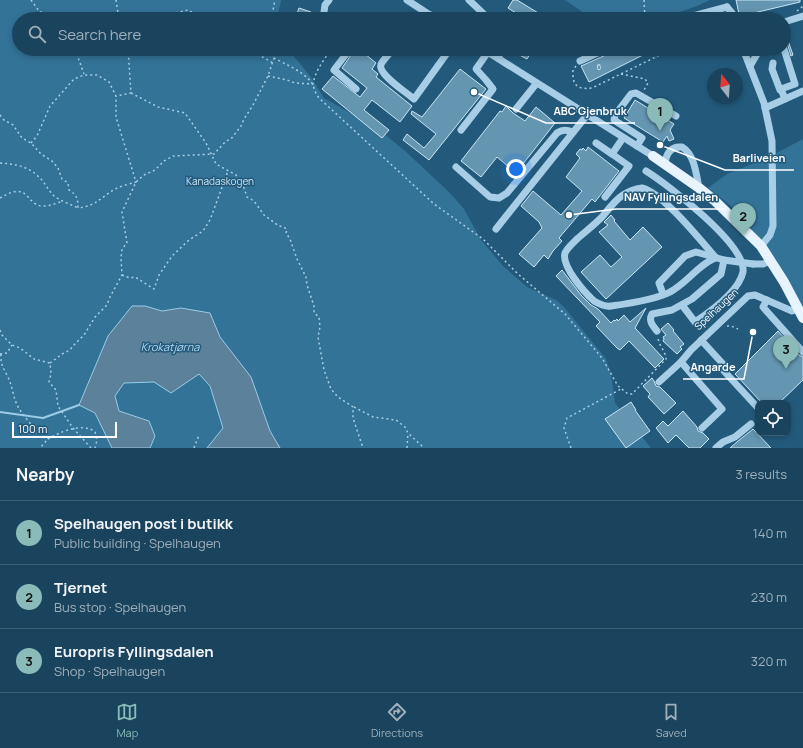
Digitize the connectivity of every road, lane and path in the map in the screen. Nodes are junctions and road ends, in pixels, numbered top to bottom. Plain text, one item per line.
1 (31, 0) edge
2 (116, 0) edge
3 (275, 0) edge
4 (329, 0) edge
5 (407, 0) edge
6 (469, 0) edge
7 (644, 0) edge
8 (729, 3) edge
9 (42, 12) edge
10 (117, 12) edge
11 (179, 12) edge
12 (192, 12) edge
13 (273, 12) edge
14 (324, 12) edge
15 (425, 12) edge
16 (482, 12) edge
17 (644, 12) edge
18 (703, 12) edge
19 (734, 12) edge
20 (803, 16) edge
21 (791, 20) edge
22 (78, 56) edge
23 (128, 56) edge
24 (261, 56) edge
25 (327, 56) edge
26 (345, 56) edge
27 (388, 56) edge
28 (445, 56) edge
29 (483, 56) edge
30 (495, 56) edge
31 (591, 56) edge
32 (659, 56) edge
33 (746, 56) edge
34 (756, 56) edge
35 (786, 56) edge
36 (274, 58) joint
37 (498, 58) joint
38 (656, 58) joint
39 (580, 61) joint
40 (273, 63) junction
41 (773, 63) dead end
42 (750, 66) junction
43 (622, 74) junction
44 (84, 75) junction
45 (268, 76) junction
46 (313, 84) junction
47 (536, 84) junction
48 (356, 89) dead end
49 (781, 89) junction
50 (803, 91) edge
51 (131, 93) junction
52 (116, 96) junction
53 (641, 96) junction
54 (785, 99) junction
55 (765, 108) junction
56 (516, 110) dead end
57 (0, 115) edge
58 (587, 115) junction
59 (676, 116) dead end
60 (461, 130) dead end
61 (573, 132) junction
62 (623, 138) junction
63 (31, 143) junction
64 (596, 143) dead end
65 (637, 146) junction
66 (212, 154) junction
67 (612, 154) junction
68 (653, 156) joint
69 (0, 163) edge
70 (665, 164) junction
71 (456, 167) dead end
72 (228, 171) junction
73 (646, 171) dead end
74 (136, 182) junction
75 (699, 188) junction
76 (605, 197) dead end
77 (0, 198) edge
78 (63, 201) junction
79 (78, 208) junction
80 (496, 230) dead end
81 (761, 246) junction
82 (716, 258) junction
83 (724, 260) junction
84 (771, 262) junction
85 (122, 275) junction
86 (663, 294) junction
87 (767, 300) junction
88 (682, 305) junction
89 (801, 314) edge
90 (724, 326) dead end
91 (738, 329) dead end
92 (0, 330) edge
93 (657, 331) joint
94 (701, 340) junction
95 (12, 345) junction
96 (803, 352) edge
97 (0, 354) edge
98 (681, 362) junction
99 (50, 364) junction
100 (659, 382) dead end
101 (621, 389) junction
102 (755, 405) edge
103 (353, 407) junction
104 (751, 424) dead end
105 (74, 428) junction
106 (702, 428) dead end
107 (408, 433) junction
108 (199, 435) dead end
109 (48, 439) junction
110 (40, 448) edge
111 (91, 448) edge
112 (95, 448) edge
113 (194, 448) edge
114 (363, 448) edge
115 (407, 448) edge
116 (424, 448) edge
117 (571, 448) edge
118 (716, 448) edge

1 - 9 path
2 - 10 path
3 - 13 path
4 - 14 street
5 - 15 street
6 - 16 street
7 - 17 path
8 - 18 street
8 - 19 street
11 - 12 path
20 - 21 street
22 - 44 path
23 - 51 path
24 - 40 path
25 - 46 path
26 - 48 street
27 - 28 street
29 - 60 street, Spelhaugen
30 - 37 street, Spelhaugen
31 - 39 street
32 - 38 path
33 - 42 street
34 - 42 street
35 - 49 street
36 - 40 path
36 - 46 path
37 - 47 street, Spelhaugen
38 - 43 path
39 - 43 path
40 - 45 path
41 - 49 street
42 - 55 street
43 - 53 path
44 - 52 path
44 - 63 path
45 - 46 path
45 - 66 path
46 - 101 path
47 - 56 street
47 - 58 street, Spelhaugen
49 - 54 street
50 - 54 street
51 - 52 path
51 - 66 path
52 - 74 path
53 - 59 street
53 - 65 street
54 - 55 street
55 - 81 street
57 - 63 path
58 - 61 street
58 - 62 street, Spelhaugen
61 - 71 street
61 - 80 street
62 - 65 street, Spelhaugen
62 - 67 street
63 - 79 path
64 - 67 street
65 - 68 street, Spelhaugen
66 - 72 path
66 - 74 path
67 - 76 street
68 - 70 main road, Spelhaugen
69 - 78 path
70 - 75 main road, Spelhaugen
70 - 75 street
72 - 85 path
72 - 103 path
73 - 88 street, Spelhaugen
74 - 79 path
74 - 85 path
75 - 81 main road, Spelhaugen
77 - 78 path
78 - 79 path
81 - 84 main road, Spelhaugen
82 - 83 street
82 - 86 street
82 - 86 street
82 - 86 street
83 - 84 street, bridge
83 - 88 street
84 - 89 main road, Spelhaugen
85 - 99 path
87 - 89 street, Spelhaugen
87 - 94 street, Spelhaugen
87 - 96 street
88 - 93 street
90 - 91 path
92 - 95 path
93 - 101 path
94 - 98 street, Spelhaugen
94 - 102 street
95 - 97 path
95 - 99 path
97 - 109 path
98 - 100 street, Spelhaugen
98 - 106 street
99 - 105 path
101 - 117 path
103 - 107 path
103 - 114 path
104 - 118 street
105 - 109 path
105 - 111 path
105 - 112 path
107 - 115 path
107 - 116 path
108 - 113 path
109 - 110 path

